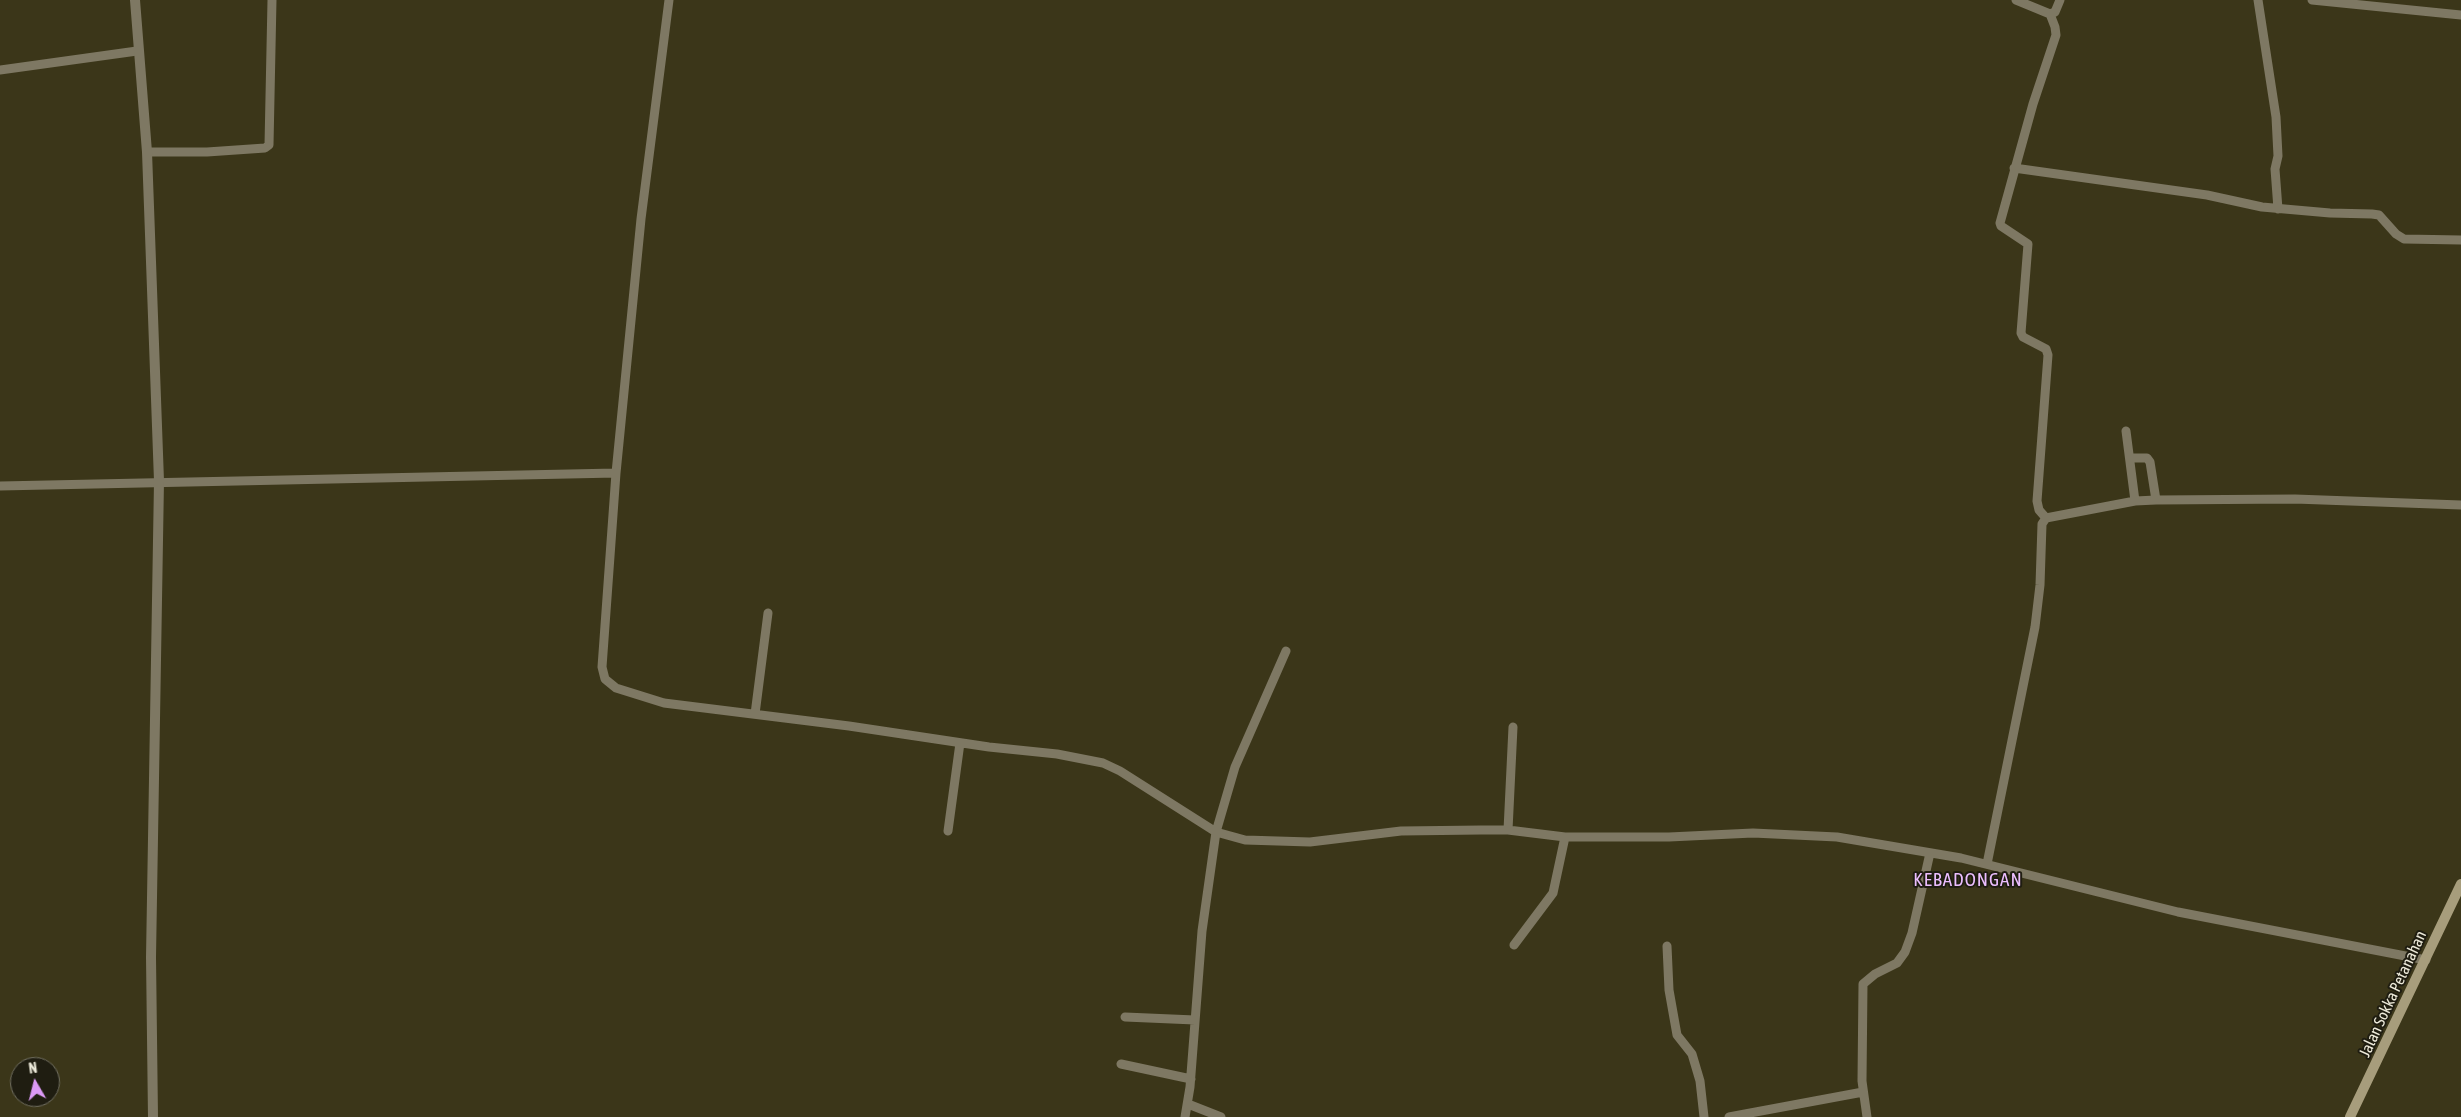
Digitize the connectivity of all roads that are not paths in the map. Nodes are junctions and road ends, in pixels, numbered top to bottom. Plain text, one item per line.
1 (135, 0) edge
2 (272, 0) edge
3 (669, 0) edge
4 (2016, 0) edge
5 (2060, 0) edge
6 (2258, 0) edge
7 (2312, 0) edge
8 (2050, 14) junction
9 (2461, 15) edge
10 (138, 51) junction
11 (0, 70) edge
12 (146, 152) junction
13 (2014, 168) junction
14 (2278, 209) junction
15 (2461, 240) edge
16 (2126, 432) dead end
17 (2130, 458) junction
18 (616, 473) junction
19 (159, 481) junction
20 (0, 486) edge
21 (2156, 500) junction
22 (2136, 501) junction
23 (2461, 505) edge
24 (2046, 518) junction
25 (768, 613) dead end
26 (1286, 652) dead end
27 (754, 714) junction
28 (1512, 727) dead end
29 (960, 743) junction
30 (1508, 830) junction
31 (948, 831) dead end
32 (1216, 832) junction
33 (1565, 837) junction
34 (1930, 853) junction
35 (1987, 864) junction
36 (2461, 884) edge
37 (1514, 945) dead end
38 (1667, 946) dead end
39 (2426, 960) junction
40 (1125, 1017) dead end
41 (1195, 1020) junction
42 (1121, 1064) dead end
43 (1191, 1079) junction
44 (1863, 1092) junction
45 (1188, 1104) junction
46 (153, 1117) edge
47 (1185, 1117) edge
48 (1221, 1117) edge
49 (1704, 1117) edge
50 (1729, 1117) edge
51 (1866, 1117) edge
52 (2350, 1117) edge

1 - 10 street
2 - 12 street
3 - 18 street
4 - 8 street
5 - 8 street
6 - 14 street
7 - 9 street
8 - 13 street
10 - 11 street
10 - 12 street
12 - 19 street
13 - 14 street
13 - 24 street
14 - 15 street
16 - 17 street
17 - 21 street
17 - 22 street
18 - 19 street
18 - 27 street
19 - 20 street
19 - 46 street
21 - 22 street
21 - 23 street
22 - 24 street
24 - 35 street
25 - 27 street
26 - 32 street
27 - 29 street
28 - 30 street
29 - 31 street
29 - 32 street
30 - 32 street
30 - 33 street
32 - 41 street
33 - 34 street
33 - 37 street
34 - 35 street
34 - 44 street
35 - 39 street
36 - 39 main road, Jalan Sokka Petanahan
38 - 49 street
39 - 52 main road, Jalan Sokka Petanahan
40 - 41 street
41 - 43 street
42 - 43 street
43 - 45 street
44 - 50 street
44 - 51 street
45 - 47 street
45 - 48 street

